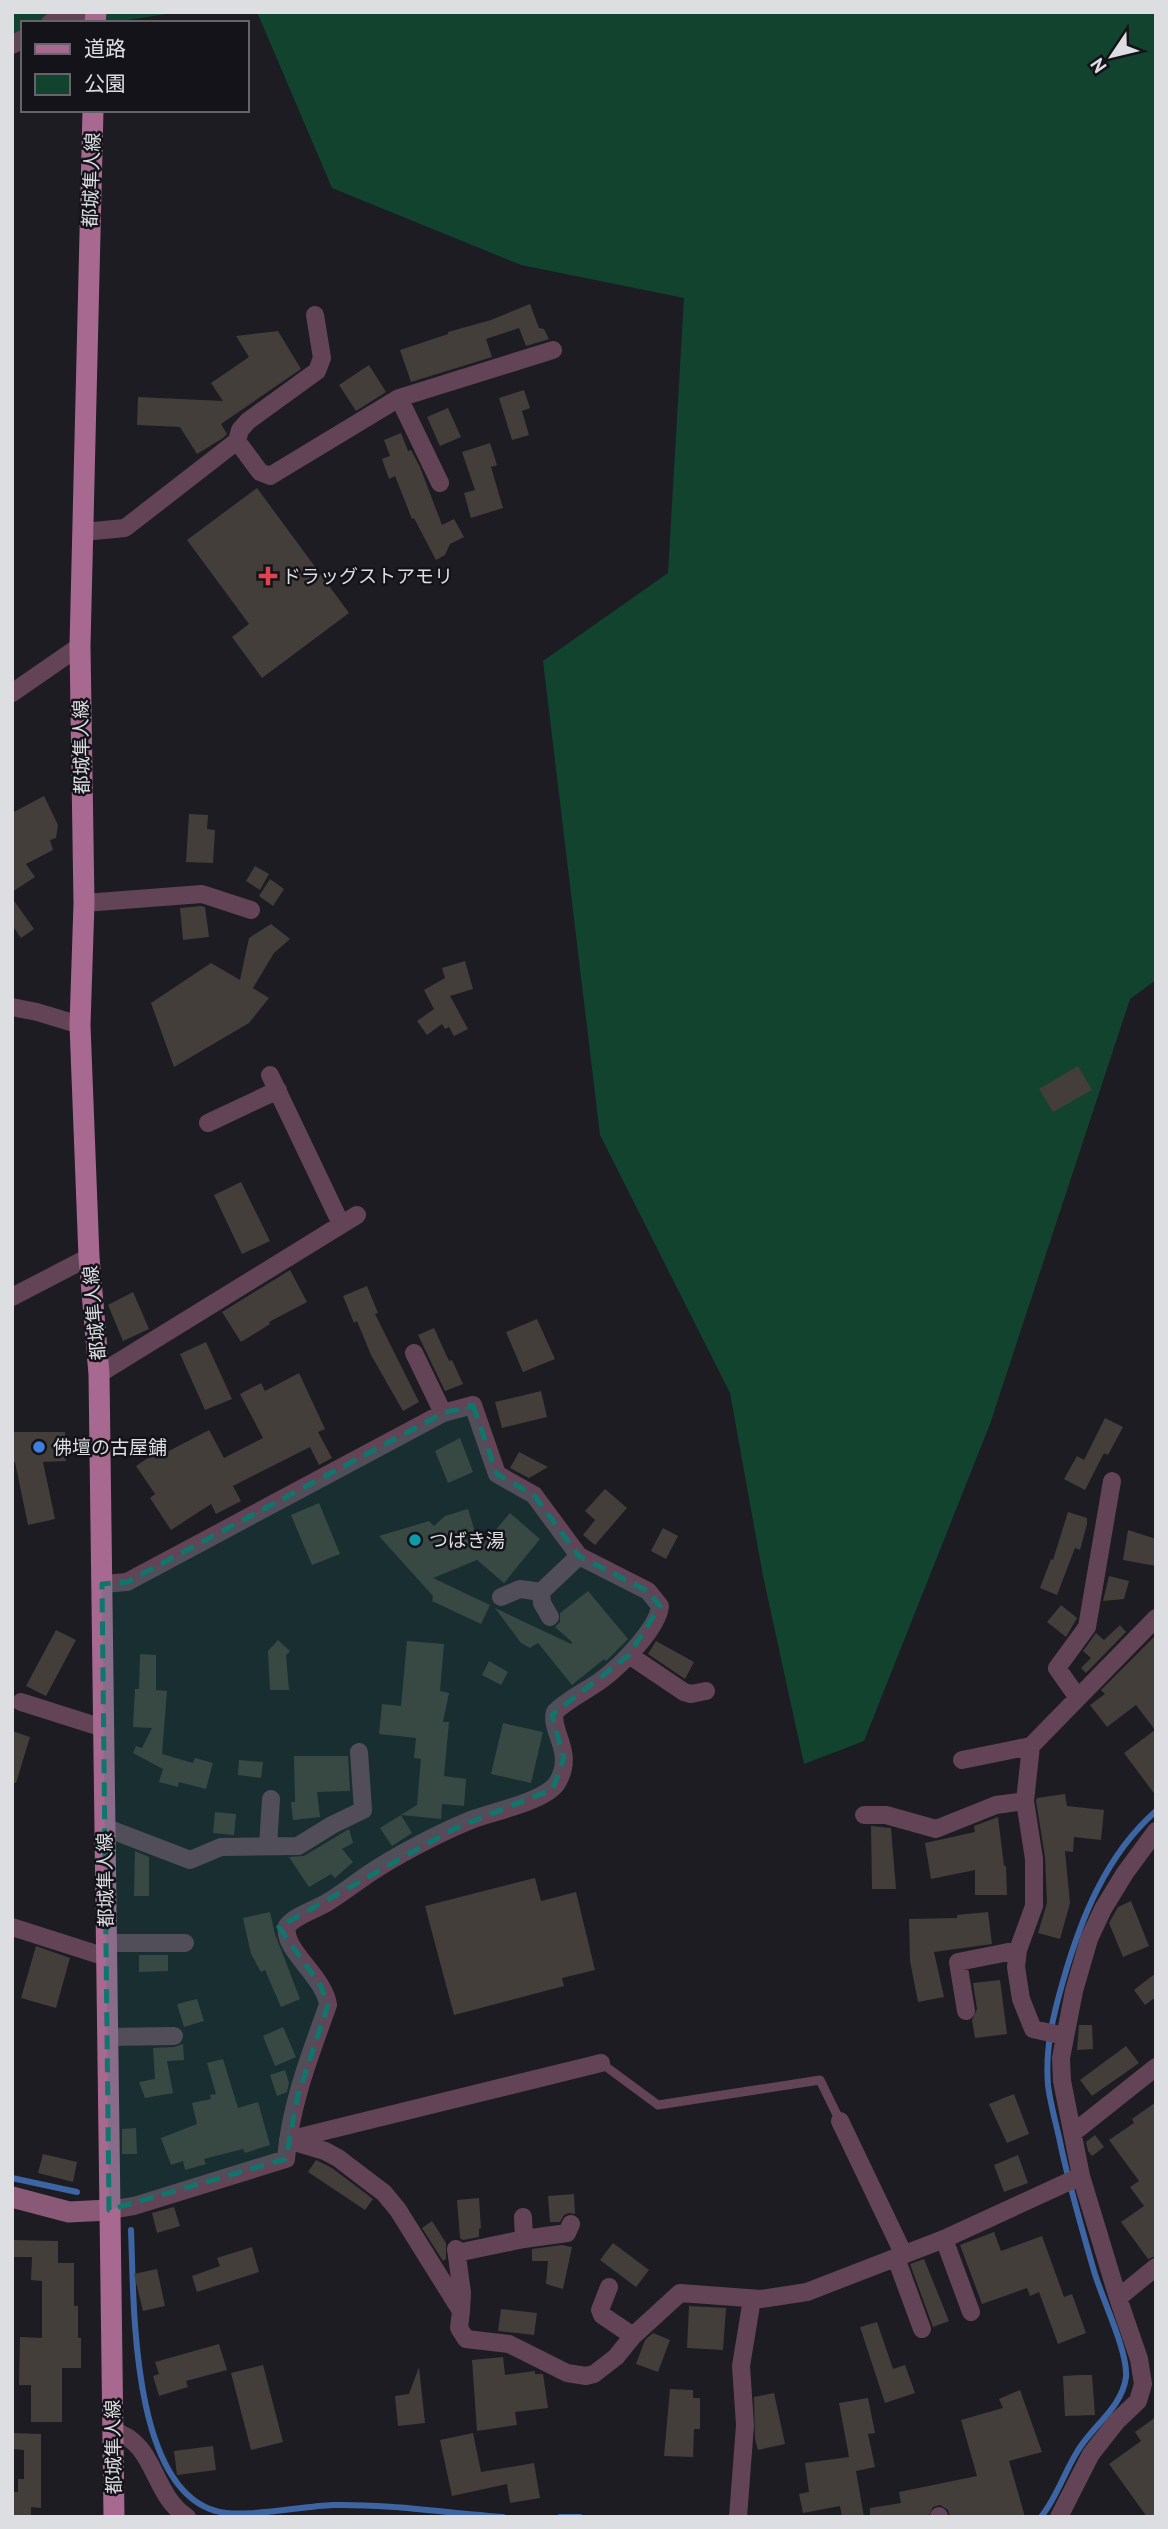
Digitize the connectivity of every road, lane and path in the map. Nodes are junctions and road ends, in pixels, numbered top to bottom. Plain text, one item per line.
1 (82, 12) edge
2 (53, 21) edge
3 (93, 112) edge
4 (315, 315) dead end
5 (553, 350) dead end
6 (399, 398) junction
7 (237, 441) junction
8 (440, 483) dead end
9 (83, 533) junction
10 (80, 646) junction
11 (12, 693) edge
12 (84, 903) junction
13 (251, 910) dead end
14 (15, 1011) edge
15 (80, 1025) junction
16 (208, 1124) dead end
17 (89, 1257) junction
18 (12, 1297) edge
19 (414, 1353) dead end
20 (99, 1374) junction
21 (443, 1413) junction
22 (1112, 1481) dead end
23 (579, 1556) junction
24 (102, 1584) junction
25 (541, 1592) junction
26 (501, 1597) dead end
27 (550, 1617) dead end
28 (1156, 1618) edge
29 (629, 1655) junction
30 (706, 1691) dead end
31 (1078, 1698) junction
32 (21, 1702) dead end
33 (103, 1728) junction
34 (1031, 1746) junction
35 (359, 1752) dead end
36 (962, 1760) dead end
37 (271, 1799) dead end
38 (1025, 1801) junction
39 (864, 1815) dead end
40 (104, 1827) junction
41 (1156, 1831) edge
42 (268, 1846) junction
43 (12, 1927) edge
44 (185, 1943) dead end
45 (106, 1950) junction
46 (1018, 1950) junction
47 (966, 2011) dead end
48 (1054, 2034) junction
49 (174, 2036) dead end
50 (107, 2037) junction
51 (601, 2063) joint
52 (1156, 2067) edge
53 (840, 2121) joint
54 (1073, 2133) junction
55 (288, 2140) junction
56 (1073, 2179) junction
57 (12, 2197) edge
58 (109, 2210) junction
59 (523, 2217) dead end
60 (571, 2224) dead end
61 (524, 2239) junction
62 (944, 2239) junction
63 (900, 2256) junction
64 (1156, 2267) edge
65 (610, 2287) dead end
66 (1118, 2298) junction
67 (752, 2299) junction
68 (461, 2311) junction
69 (971, 2312) dead end
70 (922, 2329) dead end
71 (634, 2336) junction
72 (1139, 2359) junction
73 (1156, 2378) edge
74 (113, 2431) junction
75 (114, 2517) edge
76 (187, 2517) edge
77 (738, 2517) edge
78 (1059, 2517) edge

1 - 2 street
3 - 9 main road, 都城隼人線
4 - 7 street
5 - 6 street
6 - 7 street
6 - 8 street
7 - 9 street
9 - 10 main road, 都城隼人線
10 - 11 street
10 - 12 main road, 都城隼人線
12 - 13 street
12 - 15 main road, 都城隼人線
14 - 15 street
15 - 17 main road, 都城隼人線
16 - 20 street
17 - 18 street
17 - 20 main road, 都城隼人線
19 - 21 street
20 - 24 main road, 都城隼人線
21 - 23 street
21 - 24 street
22 - 31 street
23 - 25 street
23 - 29 street
24 - 33 main road, 都城隼人線
25 - 26 street
25 - 27 street
28 - 31 street
29 - 30 street
29 - 55 street
31 - 34 street
32 - 33 street
33 - 40 main road, 都城隼人線
34 - 36 street
34 - 38 street
35 - 42 street
37 - 42 street
38 - 39 street
38 - 46 street
40 - 42 street
40 - 45 main road, 都城隼人線
41 - 48 street
43 - 45 street
44 - 45 street
45 - 50 main road, 都城隼人線
46 - 47 street
46 - 48 street
48 - 54 street
49 - 50 street
50 - 58 main road, 都城隼人線
51 - 53 lane
51 - 55 street
52 - 54 street
53 - 63 street
54 - 56 street
55 - 58 street
55 - 68 street
56 - 62 street
56 - 66 street
57 - 58 street
58 - 74 main road, 都城隼人線
59 - 61 street
60 - 61 street
61 - 68 street
62 - 63 street
62 - 69 street
63 - 67 street
63 - 70 street
64 - 66 street
65 - 71 street
66 - 72 street
67 - 71 street
67 - 77 street
68 - 71 street
72 - 73 street
72 - 78 street
74 - 75 main road, 都城隼人線
74 - 76 street

